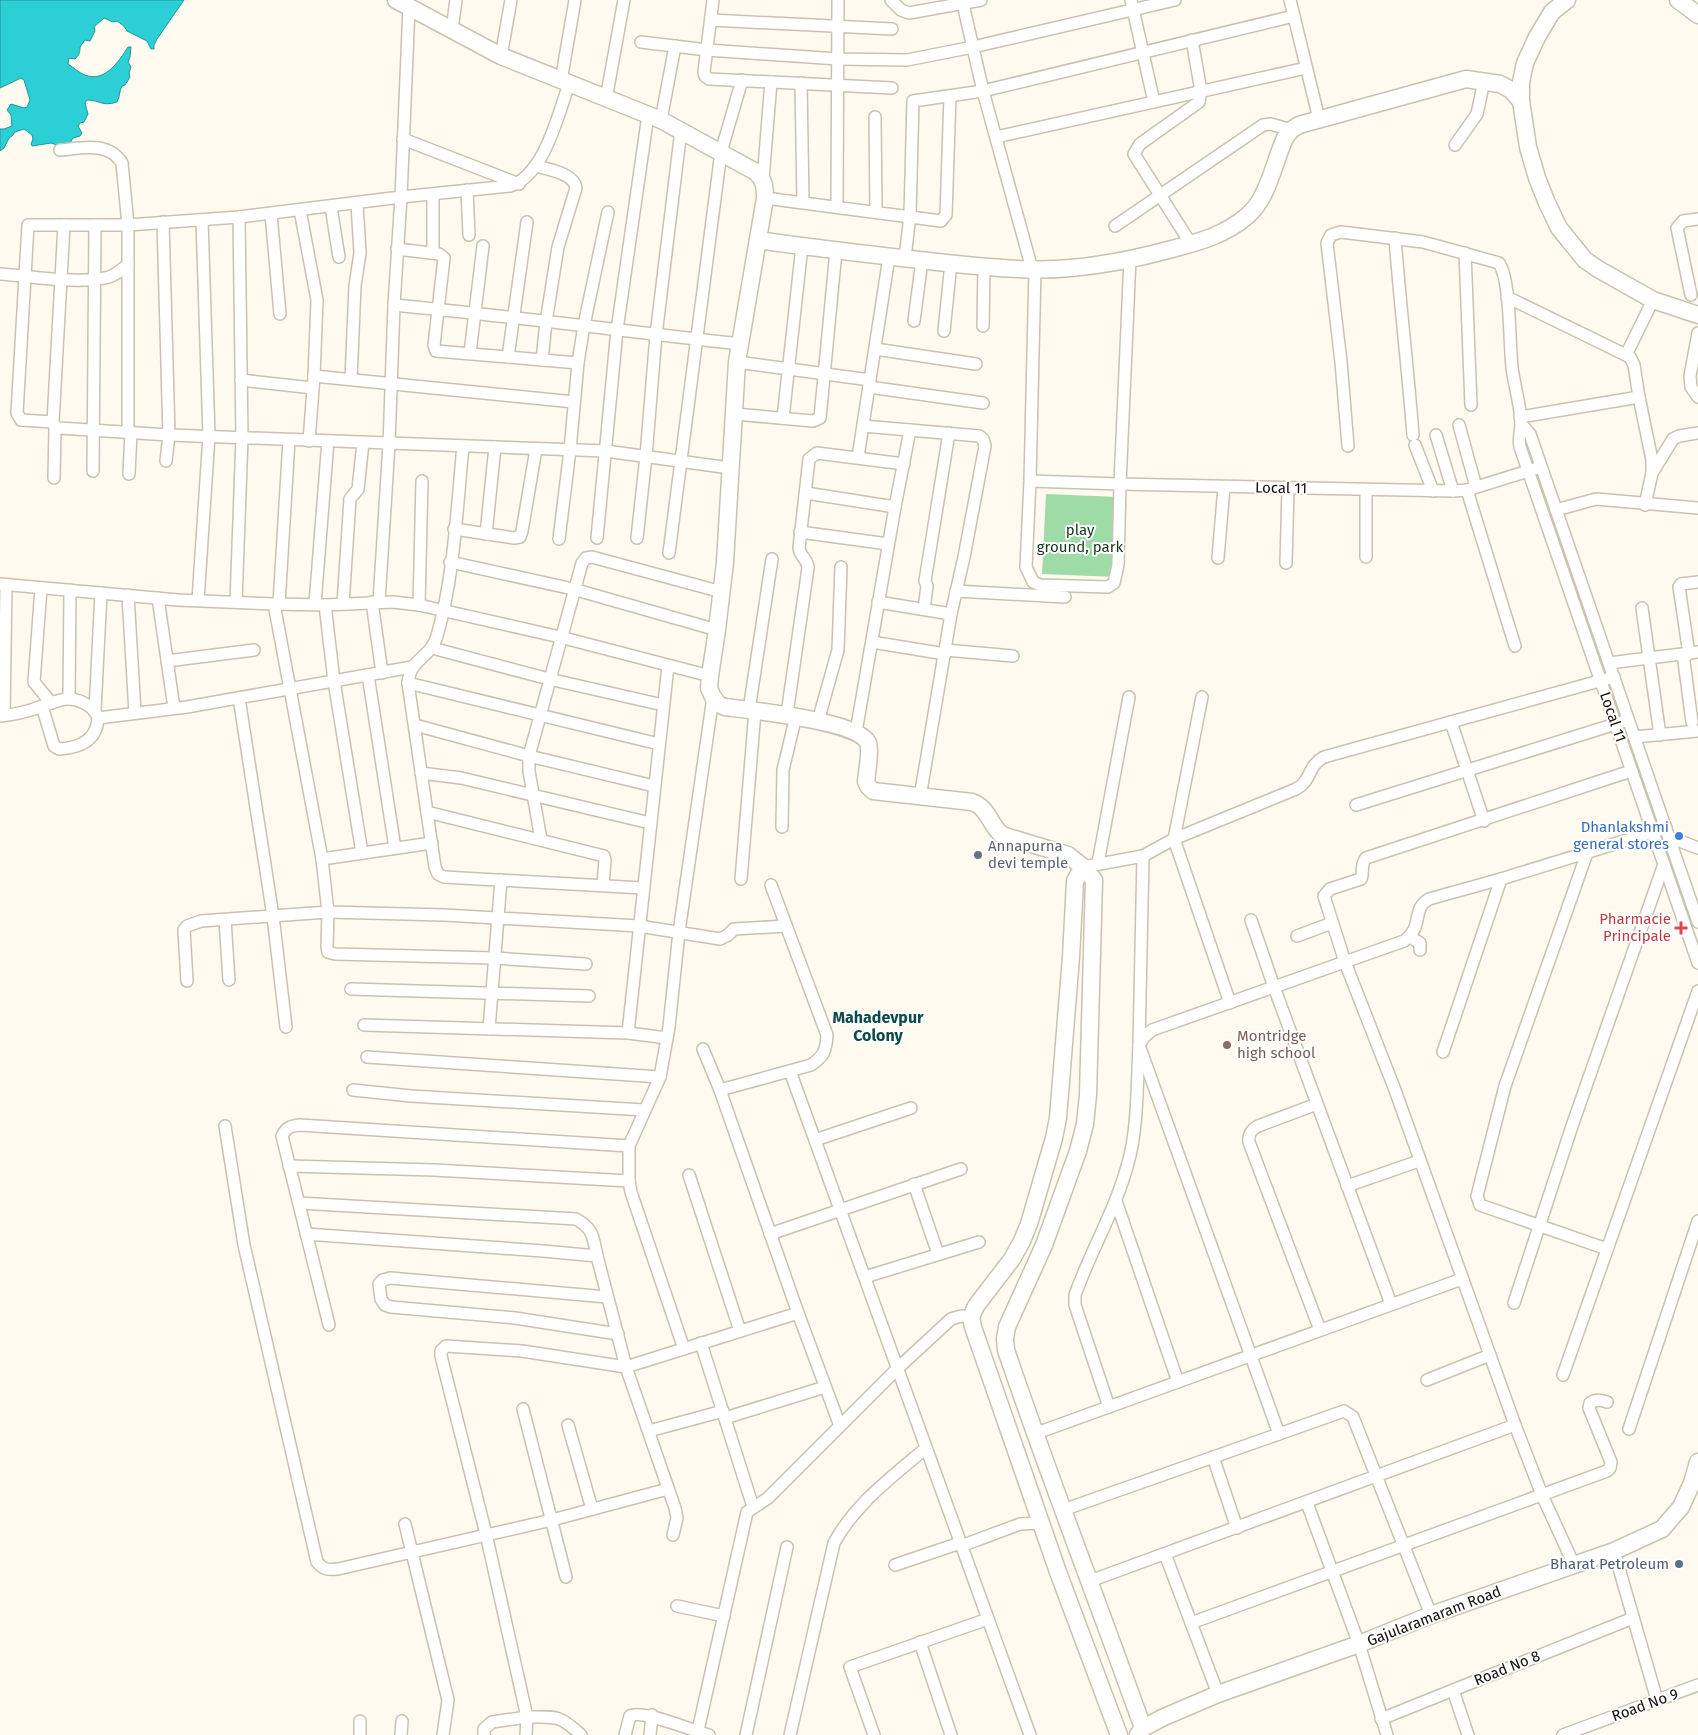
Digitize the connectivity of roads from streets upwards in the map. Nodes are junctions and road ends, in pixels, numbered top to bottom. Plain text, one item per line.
1 (456, 0) edge
2 (511, 0) edge
3 (575, 0) edge
4 (624, 0) edge
5 (713, 0) edge
6 (838, 0) edge
7 (891, 0) edge
8 (981, 0) edge
9 (1175, 0) edge
10 (1290, 0) edge
11 (1567, 0) edge
12 (1678, 0) edge
13 (400, 2) edge
14 (962, 2) edge
15 (1132, 5) edge
16 (1698, 15) edge
17 (1294, 16) junction
18 (711, 20) junction
19 (838, 27) junction
20 (892, 29) dead end
21 (452, 30) junction
22 (1192, 40) junction
23 (641, 42) dead end
24 (675, 46) junction
25 (973, 47) junction
26 (707, 50) junction
27 (1143, 52) junction
28 (501, 56) junction
29 (838, 59) junction
30 (1306, 68) junction
31 (742, 80) junction
32 (1484, 81) junction
33 (771, 82) junction
34 (565, 83) junction
35 (801, 84) junction
36 (838, 86) junction
37 (892, 88) dead end
38 (983, 91) junction
39 (1201, 91) junction
40 (950, 96) junction
41 (606, 99) junction
42 (1521, 101) junction
43 (1154, 102) junction
44 (875, 117) dead end
45 (654, 118) junction
46 (1319, 119) junction
47 (681, 130) junction
48 (1291, 130) junction
49 (996, 137) junction
50 (403, 138) junction
51 (1455, 145) dead end
52 (60, 150) dead end
53 (720, 152) junction
54 (537, 166) junction
55 (763, 179) junction
56 (519, 184) junction
57 (467, 190) junction
58 (433, 194) junction
59 (401, 197) junction
60 (1161, 197) junction
61 (765, 198) junction
62 (803, 202) junction
63 (357, 204) junction
64 (837, 206) junction
65 (331, 207) junction
66 (300, 210) junction
67 (876, 211) junction
68 (608, 212) dead end
69 (271, 214) junction
70 (910, 215) junction
71 (239, 217) junction
72 (1698, 219) edge
73 (202, 220) junction
74 (163, 222) junction
75 (527, 222) dead end
76 (128, 224) junction
77 (64, 225) junction
78 (95, 225) junction
79 (1115, 226) dead end
80 (469, 235) dead end
81 (1395, 238) junction
82 (758, 240) junction
83 (1191, 244) junction
84 (483, 246) dead end
85 (802, 246) junction
86 (397, 249) junction
87 (836, 251) junction
88 (433, 253) junction
89 (1465, 253) junction
90 (339, 257) dead end
91 (905, 258) junction
92 (1130, 259) junction
93 (951, 263) junction
94 (128, 264) junction
95 (984, 266) junction
96 (1033, 269) junction
97 (0, 274) edge
98 (26, 276) junction
99 (62, 279) junction
100 (94, 279) junction
101 (1690, 295) dead end
102 (1507, 297) junction
103 (1653, 300) junction
104 (394, 305) junction
105 (437, 309) junction
106 (475, 313) junction
107 (280, 314) dead end
108 (1698, 315) edge
109 (514, 318) junction
110 (546, 322) junction
111 (914, 322) dead end
112 (584, 325) junction
113 (983, 326) dead end
114 (617, 330) junction
115 (944, 331) dead end
116 (1698, 333) edge
117 (656, 335) junction
118 (696, 339) junction
119 (740, 344) junction
120 (875, 349) junction
121 (470, 354) junction
122 (1626, 355) junction
123 (508, 357) junction
124 (542, 360) junction
125 (737, 362) junction
126 (578, 363) junction
127 (976, 364) dead end
128 (788, 369) junction
129 (824, 374) junction
130 (314, 376) junction
131 (351, 379) junction
132 (242, 380) junction
133 (869, 383) junction
134 (391, 384) junction
135 (313, 388) junction
136 (1639, 397) junction
137 (1698, 397) edge
138 (574, 402) junction
139 (983, 403) dead end
140 (1471, 405) dead end
141 (734, 414) junction
142 (783, 418) junction
143 (1520, 420) junction
144 (54, 424) junction
145 (1460, 425) dead end
146 (863, 426) junction
147 (94, 430) junction
148 (910, 430) junction
149 (130, 433) junction
150 (949, 433) junction
151 (1698, 433) edge
152 (169, 435) junction
153 (1436, 435) dead end
154 (209, 436) junction
155 (242, 438) junction
156 (289, 440) junction
157 (309, 441) junction
158 (328, 441) junction
159 (363, 443) junction
160 (389, 444) junction
161 (463, 446) junction
162 (1348, 446) dead end
163 (495, 447) junction
164 (536, 449) junction
165 (570, 450) junction
166 (606, 451) junction
167 (646, 456) junction
168 (858, 457) junction
169 (166, 461) dead end
170 (680, 462) junction
171 (904, 464) junction
172 (1541, 467) junction
173 (730, 468) junction
174 (93, 471) dead end
175 (1528, 471) junction
176 (1652, 473) junction
177 (129, 474) dead end
178 (54, 478) dead end
179 (422, 481) dead end
180 (1030, 481) junction
181 (1120, 484) junction
182 (1224, 487) junction
183 (1471, 488) junction
184 (1288, 489) junction
185 (1366, 490) junction
186 (1433, 491) junction
187 (1453, 491) junction
188 (806, 493) junction
189 (1645, 505) junction
190 (895, 507) junction
191 (1698, 508) edge
192 (1556, 510) junction
193 (454, 530) junction
194 (800, 532) junction
195 (486, 534) junction
196 (597, 538) dead end
197 (636, 538) dead end
198 (559, 539) dead end
199 (888, 544) junction
200 (669, 554) dead end
201 (1366, 557) dead end
202 (1218, 558) dead end
203 (772, 559) dead end
204 (450, 562) junction
205 (1286, 562) dead end
206 (841, 567) dead end
207 (1698, 582) edge
208 (3, 585) edge
209 (40, 588) junction
210 (573, 589) junction
211 (70, 590) junction
212 (722, 592) junction
213 (956, 592) junction
214 (101, 593) junction
215 (128, 595) junction
216 (1065, 597) dead end
217 (158, 598) junction
218 (198, 600) junction
219 (236, 602) junction
220 (376, 602) junction
221 (878, 602) junction
222 (276, 604) junction
223 (320, 604) junction
224 (343, 604) junction
225 (419, 605) junction
226 (1642, 608) dead end
227 (924, 609) junction
228 (444, 610) junction
229 (1591, 613) junction
230 (952, 614) junction
231 (1579, 617) junction
232 (718, 630) junction
233 (560, 637) junction
234 (872, 642) junction
235 (1515, 646) dead end
236 (432, 648) junction
237 (254, 650) dead end
238 (945, 652) junction
239 (1690, 654) edge
240 (1013, 656) dead end
241 (1653, 658) junction
242 (167, 662) junction
243 (1609, 663) junction
244 (668, 666) junction
245 (412, 667) junction
246 (382, 673) junction
247 (368, 675) junction
248 (710, 676) junction
249 (1614, 677) junction
250 (549, 679) junction
251 (1600, 680) junction
252 (334, 681) junction
253 (408, 683) junction
254 (290, 689) junction
255 (1202, 696) dead end
256 (713, 697) junction
257 (1129, 697) dead end
258 (239, 698) junction
259 (69, 699) junction
260 (46, 705) junction
261 (663, 705) junction
262 (174, 708) junction
263 (752, 710) junction
264 (135, 713) junction
265 (96, 714) junction
266 (540, 715) junction
267 (791, 715) junction
268 (2, 716) edge
269 (1628, 720) junction
270 (818, 721) junction
271 (1451, 722) junction
272 (1616, 724) junction
273 (414, 725) junction
274 (1695, 726) edge
275 (1663, 730) junction
276 (856, 732) junction
277 (1634, 737) junction
278 (659, 744) junction
279 (529, 756) junction
280 (1467, 770) junction
281 (1631, 771) junction
282 (421, 773) junction
283 (654, 786) junction
284 (533, 795) junction
285 (920, 797) junction
286 (1356, 805) dead end
287 (427, 812) junction
288 (1484, 821) junction
289 (650, 823) junction
290 (782, 827) dead end
291 (1653, 832) junction
292 (1667, 832) junction
293 (1174, 839) junction
294 (541, 840) junction
295 (432, 843) junction
296 (1697, 845) edge
297 (395, 848) junction
298 (362, 853) junction
299 (1587, 853) junction
300 (1143, 856) junction
301 (322, 859) junction
302 (1664, 864) junction
303 (1090, 865) junction
304 (741, 879) dead end
305 (1502, 879) junction
306 (501, 880) junction
307 (771, 885) dead end
308 (603, 886) junction
309 (643, 888) junction
310 (328, 912) junction
311 (274, 916) junction
312 (498, 917) junction
313 (225, 920) junction
314 (1251, 920) dead end
315 (1698, 922) edge
316 (1332, 923) junction
317 (639, 926) junction
318 (786, 926) junction
319 (678, 932) junction
320 (1297, 936) dead end
321 (1410, 936) junction
322 (1694, 937) edge
323 (1420, 950) dead end
324 (494, 958) junction
325 (1345, 962) junction
326 (1698, 963) edge
327 (586, 964) dead end
328 (230, 980) dead end
329 (187, 981) dead end
330 (1274, 987) junction
331 (351, 989) dead end
332 (1698, 991) edge
333 (491, 992) junction
334 (589, 996) dead end
335 (1230, 1003) junction
336 (364, 1025) dead end
337 (286, 1027) dead end
338 (489, 1029) junction
339 (628, 1033) junction
340 (668, 1038) junction
341 (1139, 1045) junction
342 (703, 1049) dead end
343 (1444, 1052) dead end
344 (367, 1056) dead end
345 (790, 1071) junction
346 (660, 1077) junction
347 (353, 1090) dead end
348 (720, 1090) junction
349 (1317, 1104) junction
350 (911, 1108) dead end
351 (644, 1110) junction
352 (225, 1126) dead end
353 (815, 1140) junction
354 (629, 1146) junction
355 (1419, 1161) junction
356 (289, 1166) junction
357 (961, 1169) dead end
358 (689, 1175) dead end
359 (629, 1181) junction
360 (914, 1184) junction
361 (1347, 1186) junction
362 (1116, 1201) junction
363 (299, 1203) junction
364 (840, 1209) junction
365 (1698, 1221) edge
366 (1540, 1225) junction
367 (306, 1234) junction
368 (770, 1234) junction
369 (979, 1242) dead end
370 (1607, 1249) junction
371 (938, 1254) junction
372 (597, 1256) junction
373 (865, 1277) junction
374 (1462, 1278) junction
375 (607, 1297) junction
376 (1514, 1303) dead end
377 (1391, 1304) junction
378 (798, 1313) junction
379 (971, 1317) junction
380 (329, 1325) dead end
381 (1320, 1330) junction
382 (740, 1331) junction
383 (618, 1334) junction
384 (978, 1338) junction
385 (1005, 1339) junction
386 (701, 1343) junction
387 (684, 1349) junction
388 (1251, 1355) junction
389 (1490, 1355) junction
390 (626, 1367) junction
391 (898, 1368) junction
392 (1563, 1375) dead end
393 (1428, 1380) dead end
394 (1178, 1382) junction
395 (825, 1387) junction
396 (1607, 1402) dead end
397 (1109, 1407) junction
398 (524, 1409) dead end
399 (724, 1414) junction
400 (568, 1425) dead end
401 (840, 1426) junction
402 (1515, 1426) junction
403 (1629, 1429) dead end
404 (649, 1431) junction
405 (1034, 1434) junction
406 (1279, 1434) junction
407 (926, 1448) junction
408 (1213, 1457) junction
409 (1698, 1462) edge
410 (1377, 1476) junction
411 (668, 1489) junction
412 (1542, 1496) junction
413 (1307, 1503) junction
414 (753, 1507) junction
415 (592, 1509) junction
416 (1063, 1510) junction
417 (552, 1520) junction
418 (1041, 1523) junction
419 (405, 1524) dead end
420 (1237, 1528) junction
421 (486, 1534) junction
422 (673, 1535) dead end
423 (961, 1544) junction
424 (1404, 1546) junction
425 (787, 1547) dead end
426 (1614, 1551) junction
427 (412, 1552) junction
428 (1165, 1554) junction
429 (895, 1565) dead end
430 (1574, 1565) junction
431 (1332, 1571) junction
432 (566, 1577) dead end
433 (1090, 1581) junction
434 (677, 1606) dead end
435 (1431, 1615) junction
436 (724, 1616) junction
437 (1633, 1618) junction
438 (988, 1619) junction
439 (1191, 1623) junction
440 (920, 1642) junction
441 (1359, 1644) junction
442 (1698, 1685) edge
443 (1452, 1690) junction
444 (1218, 1694) junction
445 (1657, 1700) junction
446 (652, 1715) junction
447 (527, 1717) junction
448 (1381, 1719) junction
449 (360, 1721) dead end
450 (402, 1721) dead end
451 (1595, 1730) edge
452 (1141, 1732) edge
453 (702, 1734) edge
454 (1115, 1734) edge
455 (360, 1735) edge
456 (401, 1735) edge
457 (443, 1735) edge
458 (484, 1735) edge
459 (526, 1735) edge
460 (581, 1735) edge
461 (625, 1735) edge
462 (650, 1735) edge
463 (746, 1735) edge
464 (790, 1735) edge
465 (874, 1735) edge
466 (951, 1735) edge
467 (1030, 1735) edge
468 (1387, 1735) edge
469 (1468, 1735) edge
470 (1563, 1735) edge

1 - 21 street
2 - 28 street
3 - 34 street
4 - 41 street
5 - 18 street
6 - 19 street
7 - 14 street
8 - 14 street
9 - 15 street
10 - 17 street
11 - 42 street
12 - 16 street
13 - 21 street
13 - 50 street
14 - 25 street
15 - 25 street
15 - 27 street
17 - 22 street
17 - 30 street
18 - 19 street
18 - 26 street
19 - 20 street
19 - 29 street
21 - 28 street
22 - 27 street
22 - 39 street
23 - 24 street
24 - 26 street
24 - 45 street
25 - 29 street
25 - 38 street
26 - 29 street
26 - 31 street
27 - 38 street
27 - 43 street
28 - 34 street
29 - 36 street
30 - 39 street
30 - 46 street
31 - 33 street
31 - 53 street
32 - 42 street
32 - 46 street
32 - 51 street
33 - 35 street
33 - 55 street
34 - 41 street
34 - 54 street
35 - 36 street
35 - 62 street
36 - 37 street
36 - 64 street
38 - 40 street
38 - 49 street
39 - 43 street
39 - 60 street
40 - 70 street
40 - 70 street
41 - 45 street
42 - 103 street
43 - 49 street
44 - 67 street
45 - 47 street
45 - 114 street
46 - 48 street
47 - 53 street
47 - 117 street
48 - 60 street
48 - 83 street
49 - 96 street
50 - 56 street
50 - 59 street
52 - 76 street
53 - 55 street
53 - 118 street
54 - 56 street
54 - 110 street
55 - 61 street
56 - 57 street
57 - 58 street
57 - 80 street
58 - 59 street
58 - 88 street
59 - 63 street
59 - 86 street
60 - 79 street
60 - 83 street
61 - 62 street
61 - 82 street
62 - 64 street
63 - 65 street
63 - 131 street
64 - 67 street
65 - 66 street
65 - 90 street
66 - 69 street
66 - 130 street
67 - 70 street
68 - 112 street
69 - 71 street
69 - 107 street
70 - 91 street
71 - 73 street
71 - 132 street
72 - 101 street
73 - 74 street
73 - 154 street
74 - 76 street
74 - 152 street
75 - 109 street
76 - 78 street
76 - 94 street
77 - 78 street
77 - 98 street
77 - 99 street
78 - 100 street
81 - 89 street
81 - 162 street
81 - 186 street
82 - 85 street
82 - 119 street
83 - 92 street
84 - 106 street
85 - 87 street
85 - 128 street
86 - 88 street
86 - 104 street
87 - 91 street
87 - 129 street
88 - 105 street
89 - 102 street
89 - 140 street
91 - 93 street
91 - 111 street
91 - 120 street
92 - 96 street
92 - 181 street
93 - 95 street
93 - 115 street
94 - 100 street
94 - 149 street
95 - 96 street
95 - 113 street
96 - 180 street
97 - 98 street
98 - 99 street
98 - 144 street
99 - 100 street
99 - 144 street
100 - 147 street
102 - 122 street
102 - 143 street
103 - 108 street
103 - 122 street
104 - 105 street
104 - 134 street
105 - 106 street
105 - 121 street
106 - 109 street
106 - 121 street
109 - 110 street
109 - 123 street
110 - 112 street
110 - 124 street
112 - 114 street
112 - 126 street
114 - 117 street
114 - 166 street
116 - 137 street
117 - 118 street
117 - 167 street
118 - 119 street
118 - 170 street
119 - 125 street
120 - 127 street
120 - 133 street
121 - 123 street
122 - 136 street
123 - 124 street
124 - 126 street
125 - 128 street
125 - 141 street
126 - 138 street
128 - 129 street
128 - 142 street
129 - 133 street
129 - 142 street
130 - 131 street
130 - 135 street
131 - 134 street
132 - 135 street
132 - 155 street
133 - 139 street
133 - 146 street
134 - 138 street
134 - 160 street
135 - 157 street
136 - 143 street
136 - 176 street
138 - 165 street
141 - 142 street
141 - 173 street
143 - 172 street, Local 11
143 - 175 street, Local 11
144 - 147 street
144 - 178 street
145 - 183 street
146 - 148 street
146 - 168 street
147 - 149 street
147 - 174 street
148 - 150 street
148 - 171 street
149 - 152 street
149 - 177 street
150 - 213 street
150 - 227 street
151 - 176 street
152 - 154 street
152 - 169 street
153 - 187 street
154 - 155 street
154 - 218 street
155 - 156 street
155 - 219 street
156 - 157 street
156 - 222 street
157 - 158 street
158 - 159 street
158 - 223 street
159 - 160 street
159 - 224 street
160 - 161 street
160 - 220 street
161 - 163 street
161 - 193 street
163 - 164 street
163 - 195 street
164 - 165 street
164 - 195 street
165 - 166 street
165 - 198 street
166 - 167 street
166 - 196 street
167 - 170 street
167 - 197 street
168 - 171 street
168 - 188 street
170 - 173 street
170 - 200 street
171 - 190 street
172 - 175 street, Local 11
172 - 192 street, Local 11
173 - 212 street
175 - 183 street, Local 11
175 - 231 street, Local 11
176 - 189 street
179 - 225 street
180 - 181 street, Local 11
180 - 181 street
181 - 182 street, Local 11
182 - 184 street, Local 11
182 - 202 street
183 - 187 street, Local 11
183 - 235 street
184 - 185 street, Local 11
184 - 205 street
185 - 186 street, Local 11
185 - 201 street
186 - 187 street, Local 11
188 - 190 street
188 - 194 street
189 - 191 street
189 - 192 street
190 - 199 street
192 - 229 street, Local 11
193 - 195 street
193 - 204 street
194 - 199 street
194 - 267 street
199 - 221 street
203 - 263 street
204 - 210 street
204 - 228 street
206 - 270 street
207 - 239 street
208 - 209 street
208 - 268 street
209 - 211 street
209 - 260 street
210 - 212 street
210 - 232 street
210 - 233 street
211 - 214 street
211 - 259 street
212 - 232 street
213 - 216 street
213 - 230 street
214 - 215 street
214 - 265 street
215 - 217 street
215 - 264 street
217 - 218 street
217 - 242 street
218 - 219 street
219 - 222 street
220 - 224 street
220 - 225 street
220 - 246 street
221 - 227 street
221 - 234 street
222 - 223 street
222 - 254 street
223 - 224 street
223 - 252 street
225 - 228 street
226 - 241 street
227 - 230 street
228 - 233 street
228 - 236 street
229 - 231 street
229 - 243 street, Local 11
230 - 238 street
231 - 251 street, Local 11
232 - 248 street
233 - 244 street
233 - 250 street
234 - 238 street
234 - 276 street
236 - 245 street
236 - 250 street
237 - 242 street
238 - 240 street
238 - 285 street
239 - 241 street
239 - 274 street
241 - 243 street
241 - 275 street
242 - 262 street
243 - 249 street, Local 11
244 - 248 street
244 - 261 street
245 - 246 street
245 - 253 street
246 - 247 street
247 - 252 street
247 - 297 street
248 - 256 street
249 - 251 street
249 - 269 street, Local 11
250 - 261 street
250 - 266 street
251 - 271 street
251 - 272 street, Local 11
252 - 254 street
252 - 298 street
253 - 266 street
253 - 273 street
254 - 258 street
254 - 301 street
255 - 293 street
256 - 263 street
256 - 319 street
257 - 303 street
258 - 262 street
258 - 311 street
259 - 260 street
259 - 265 street
260 - 265 street
260 - 268 street
261 - 278 street
262 - 264 street
263 - 267 street
263 - 304 street
264 - 265 street
266 - 278 street
266 - 279 street
267 - 270 street
267 - 290 street
269 - 272 street
269 - 277 street, Local 11
270 - 276 street
271 - 280 street
271 - 293 street
272 - 280 street
272 - 281 street, Local 11
273 - 279 street
273 - 282 street
274 - 275 street
275 - 277 street
276 - 285 street
277 - 292 street, Local 11
278 - 283 street
279 - 283 street
279 - 284 street
280 - 286 street
280 - 288 street
281 - 288 street
281 - 291 street, Local 11
282 - 284 street
282 - 287 street
283 - 289 street
284 - 289 street
284 - 294 street
285 - 303 street
287 - 294 street
287 - 295 street
288 - 316 street
289 - 309 street
291 - 292 street
291 - 299 street
291 - 302 street, Local 11
292 - 296 street
292 - 315 street, Local 11
293 - 300 street
293 - 335 street
294 - 308 street
295 - 297 street
295 - 306 street
297 - 298 street
298 - 301 street
299 - 305 street
299 - 366 street
300 - 303 street
300 - 341 street
301 - 310 street
302 - 322 street, Local 11
302 - 366 street
303 - 379 street
303 - 385 street
305 - 321 street
305 - 343 street
306 - 308 street
306 - 312 street
307 - 318 street
308 - 309 street
309 - 317 street
310 - 311 street
310 - 312 street
310 - 324 street
311 - 313 street
311 - 337 street
312 - 317 street
312 - 324 street
313 - 328 street
313 - 329 street
314 - 330 street
316 - 320 street
316 - 325 street
317 - 319 street
317 - 339 street
318 - 319 street
318 - 345 street
319 - 340 street
321 - 323 street
321 - 325 street
322 - 326 street, Local 11
324 - 327 street
324 - 333 street
325 - 330 street
325 - 355 street
330 - 335 street
330 - 349 street
331 - 333 street
332 - 370 street
333 - 334 street
333 - 338 street
335 - 341 street
336 - 338 street
338 - 339 street
339 - 340 street
340 - 346 street
341 - 362 street
341 - 388 street
342 - 348 street
344 - 346 street
345 - 348 street
345 - 353 street
346 - 351 street
347 - 351 street
348 - 368 street
349 - 361 street
349 - 381 street
350 - 353 street
351 - 354 street
352 - 427 street
353 - 364 street
354 - 356 street
354 - 359 street
355 - 361 street
355 - 374 street
356 - 359 street
356 - 363 street
357 - 360 street
358 - 382 street
359 - 387 street
360 - 364 street
360 - 371 street
361 - 377 street
362 - 394 street
362 - 397 street
363 - 367 street
363 - 372 street
364 - 368 street
364 - 373 street
365 - 403 street
366 - 370 street
366 - 376 street
367 - 372 street
367 - 380 street
368 - 378 street
369 - 371 street
370 - 392 street
371 - 373 street
372 - 375 street
373 - 391 street
374 - 377 street
374 - 389 street
375 - 383 street
375 - 383 street
377 - 381 street
378 - 382 street
378 - 395 street
379 - 384 street
379 - 391 street
381 - 388 street
382 - 386 street
383 - 390 street
384 - 385 street
384 - 418 street
385 - 405 street
386 - 387 street
386 - 399 street
387 - 390 street
388 - 394 street
388 - 406 street
389 - 393 street
389 - 402 street
390 - 404 street
390 - 421 street
391 - 401 street
391 - 407 street
394 - 397 street
395 - 399 street
395 - 401 street
396 - 412 street
397 - 405 street
398 - 417 street
399 - 404 street
399 - 414 street
400 - 415 street
401 - 414 street
402 - 410 street
402 - 412 street
404 - 411 street
405 - 416 street
406 - 408 street
406 - 410 street
407 - 423 street
407 - 464 street
408 - 416 street
408 - 420 street
409 - 426 street, Gajularamaram Road
410 - 413 street
410 - 424 street
411 - 415 street
411 - 422 street
412 - 424 street
412 - 430 street
413 - 420 street
413 - 431 street
414 - 436 street
415 - 417 street
416 - 433 street
417 - 421 street
417 - 432 street
418 - 423 street
418 - 454 street
419 - 427 street
420 - 428 street
421 - 427 street
421 - 447 street
423 - 429 street
423 - 438 street
424 - 431 street
424 - 435 street
425 - 463 street
426 - 430 street, Gajularamaram Road
426 - 437 street
427 - 457 street
428 - 433 street
428 - 439 street
430 - 435 street, Gajularamaram Road
431 - 439 street
431 - 441 street
433 - 452 street
434 - 436 street
435 - 441 street, Gajularamaram Road
436 - 453 street
437 - 443 street, Road No 8
437 - 445 street
438 - 440 street
438 - 467 street
439 - 444 street
440 - 465 street
440 - 466 street
441 - 444 street, Gajularamaram Road
441 - 448 street
442 - 445 street, Road No 9
443 - 448 street, Road No 8
443 - 469 street
444 - 452 street, Gajularamaram Road
445 - 451 street, Road No 9
446 - 453 street
446 - 461 street
446 - 462 street
447 - 458 street
447 - 459 street
447 - 460 street
448 - 468 street
449 - 455 street
450 - 456 street
451 - 470 street, Road No 9

